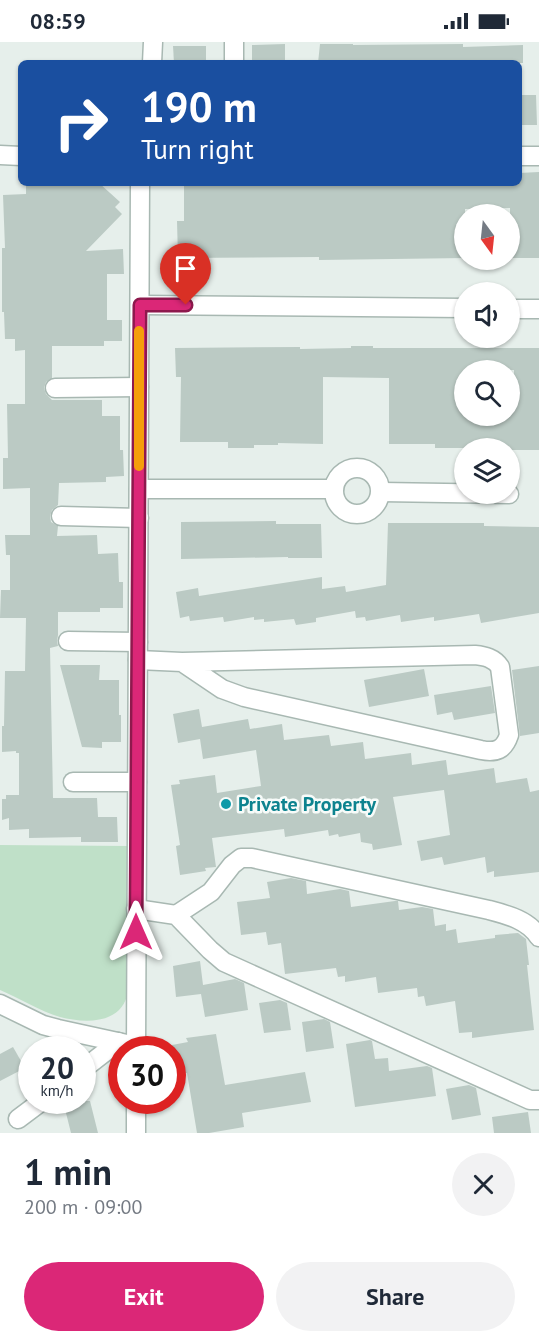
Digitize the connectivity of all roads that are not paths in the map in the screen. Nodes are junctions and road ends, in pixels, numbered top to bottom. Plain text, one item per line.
1 (153, 42) edge
2 (234, 42) edge
3 (152, 60) edge
4 (234, 60) edge
5 (0, 156) edge
6 (18, 156) edge
7 (522, 156) edge
8 (539, 156) edge
9 (140, 186) edge
10 (140, 305) junction
11 (454, 308) edge
12 (520, 309) edge
13 (539, 309) edge
14 (139, 387) junction
15 (55, 388) dead end
16 (139, 489) junction
17 (334, 489) junction
18 (381, 492) junction
19 (454, 493) edge
20 (61, 516) dead end
21 (138, 518) junction
22 (68, 641) dead end
23 (138, 651) junction
24 (182, 662) junction
25 (73, 782) dead end
26 (137, 782) junction
27 (136, 909) junction
28 (176, 915) junction
29 (539, 937) edge
30 (0, 1004) edge
31 (130, 1036) edge
32 (108, 1041) edge
33 (539, 1100) edge
34 (25, 1114) edge
35 (136, 1114) edge
36 (18, 1119) dead end
37 (136, 1133) edge

1 - 3 street
2 - 4 street
5 - 6 street
7 - 8 street
9 - 10 street
10 - 11 street
10 - 14 street
12 - 13 street
14 - 15 street
14 - 16 street
16 - 17 street
16 - 21 street
17 - 18 street
17 - 18 street
18 - 19 street
20 - 21 street
21 - 23 street
22 - 23 street
23 - 24 street
23 - 26 street
24 - 24 street
25 - 26 street
26 - 27 street
27 - 28 street
27 - 31 street
28 - 29 street
28 - 33 street
30 - 32 street
34 - 36 street
35 - 37 street

